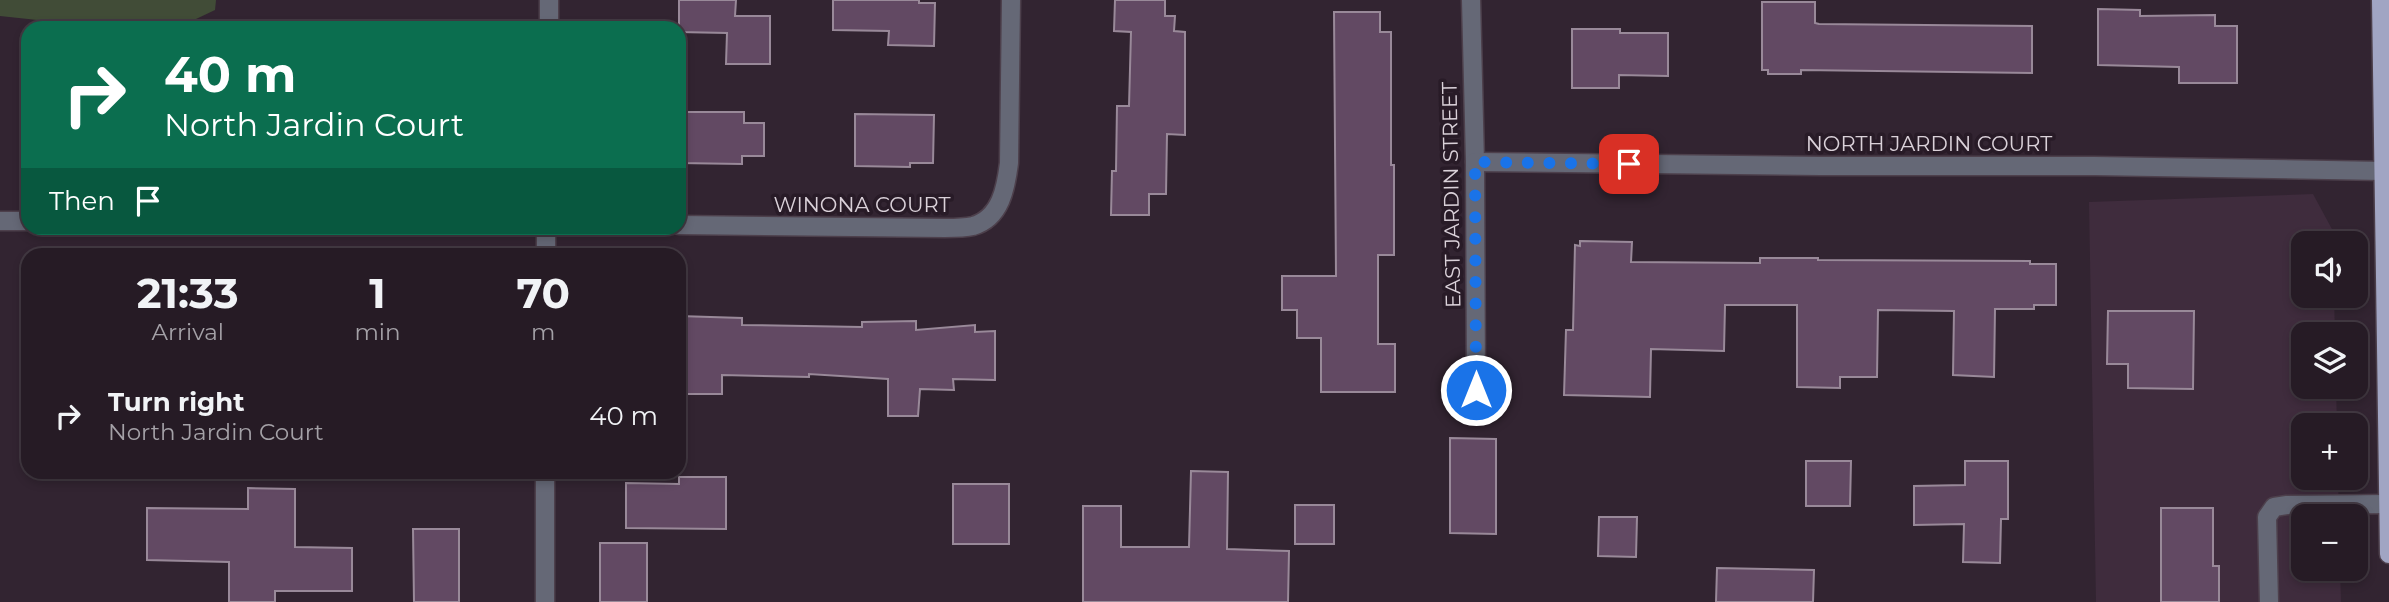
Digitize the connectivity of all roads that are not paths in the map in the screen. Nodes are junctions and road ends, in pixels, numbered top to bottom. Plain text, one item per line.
1 (549, 0) edge
2 (1011, 0) edge
3 (1471, 0) edge
4 (2381, 0) edge
5 (549, 21) edge
6 (2385, 98) edge
7 (1475, 162) junction
8 (2383, 171) junction
9 (0, 221) edge
10 (21, 221) edge
11 (686, 225) edge
12 (2387, 338) edge
13 (1476, 390) dead end
14 (545, 479) edge
15 (2389, 505) edge
16 (2389, 554) edge
17 (545, 602) edge
18 (2269, 602) edge

1 - 5 street
2 - 11 street, WINONA COURT
3 - 7 street, EAST JARDIN STREET
4 - 6 main road
6 - 8 main road
7 - 8 street, NORTH JARDIN COURT
7 - 13 street, EAST JARDIN STREET
8 - 12 main road
9 - 10 street
12 - 15 main road
14 - 17 street
15 - 16 main road
15 - 18 street

